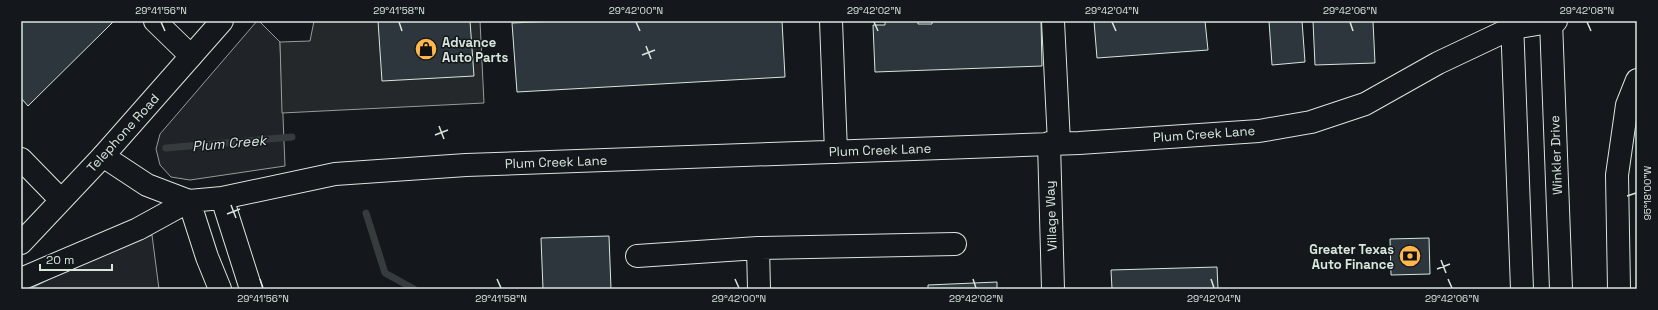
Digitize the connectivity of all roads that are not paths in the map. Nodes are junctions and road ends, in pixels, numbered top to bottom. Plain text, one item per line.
1 (155, 21) edge
2 (222, 21) edge
3 (831, 21) edge
4 (1053, 21) edge
5 (1552, 21) edge
6 (1512, 24) edge
7 (191, 56) junction
8 (1637, 80) edge
9 (1054, 143) junction
10 (836, 152) junction
11 (103, 156) junction
12 (21, 159) edge
13 (222, 198) junction
14 (61, 200) junction
15 (189, 201) junction
16 (21, 243) edge
17 (955, 244) dead end
18 (758, 248) junction
19 (637, 256) dead end
20 (21, 278) edge
21 (220, 289) edge
22 (251, 289) edge
23 (759, 289) edge
24 (1054, 289) edge
25 (1522, 289) edge
26 (1561, 289) edge
27 (1619, 289) edge

1 - 7 street
2 - 7 street, Telephone Road
3 - 10 street
4 - 9 street, Village Way
5 - 6 street, Plum Creek Lane
5 - 26 street, Winkler Drive
6 - 9 street, Plum Creek Lane
6 - 25 street
7 - 11 street, Telephone Road
8 - 27 street
9 - 10 street, Plum Creek Lane
9 - 24 street, Village Way
10 - 13 street, Plum Creek Lane
11 - 14 street, Telephone Road
11 - 15 street, Plum Creek Lane
12 - 14 street
13 - 15 street, Plum Creek Lane
13 - 22 street
14 - 16 street, Telephone Road
15 - 20 street, Plum Creek Lane
15 - 21 street
17 - 18 street
18 - 19 street
18 - 23 street

